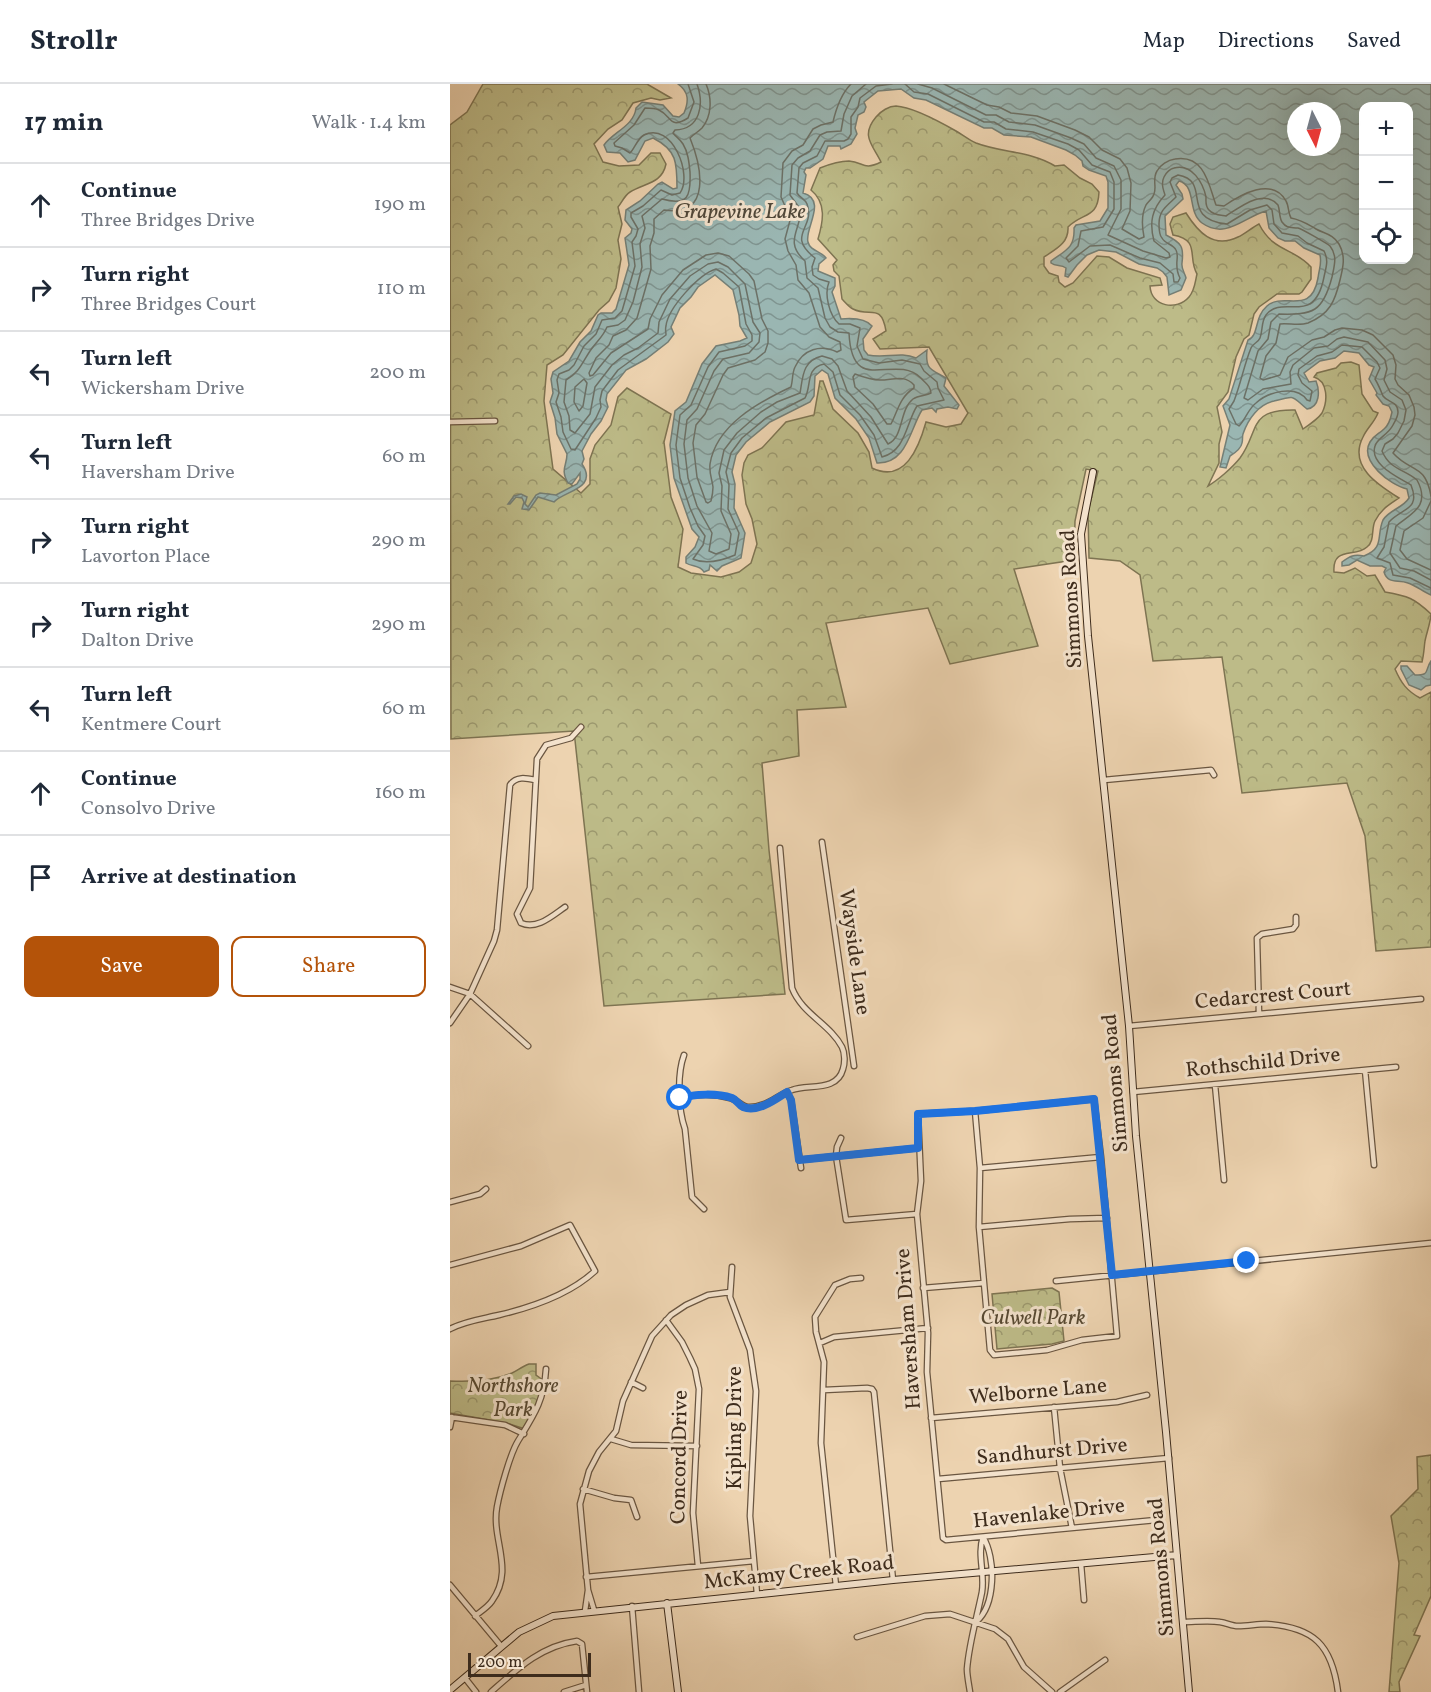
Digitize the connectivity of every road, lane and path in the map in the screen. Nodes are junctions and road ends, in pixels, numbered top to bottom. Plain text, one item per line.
1 (495, 421) dead end
2 (450, 422) edge
3 (1093, 472) dead end
4 (581, 727) dead end
5 (1214, 775) dead end
6 (535, 780) junction
7 (1104, 780) junction
8 (822, 842) dead end
9 (780, 848) dead end
10 (565, 907) dead end
11 (1296, 917) dead end
12 (450, 987) edge
13 (470, 994) junction
14 (1421, 999) dead end
15 (1259, 1014) junction
16 (450, 1023) edge
17 (1128, 1026) junction
18 (528, 1046) dead end
19 (684, 1055) dead end
20 (854, 1066) dead end
21 (1396, 1067) dead end
22 (1365, 1070) junction
23 (1215, 1084) junction
24 (787, 1092) junction
25 (1133, 1092) junction
26 (680, 1098) junction
27 (975, 1111) junction
28 (841, 1138) dead end
29 (918, 1148) junction
30 (836, 1156) junction
31 (1101, 1157) junction
32 (799, 1160) junction
33 (1374, 1165) dead end
34 (801, 1168) dead end
35 (980, 1168) junction
36 (1224, 1180) dead end
37 (486, 1189) dead end
38 (450, 1202) edge
39 (704, 1209) dead end
40 (917, 1214) junction
41 (1107, 1218) junction
42 (979, 1227) junction
43 (1431, 1243) edge
44 (450, 1265) edge
45 (732, 1267) dead end
46 (1150, 1271) junction
47 (1112, 1275) junction
48 (861, 1278) dead end
49 (1056, 1281) dead end
50 (984, 1283) junction
51 (923, 1288) junction
52 (730, 1292) junction
53 (666, 1320) junction
54 (928, 1328) junction
55 (450, 1329) edge
56 (820, 1343) junction
57 (546, 1369) dead end
58 (631, 1382) junction
59 (643, 1388) dead end
60 (824, 1390) junction
61 (1147, 1395) dead end
62 (1054, 1407) junction
63 (451, 1417) edge
64 (931, 1418) junction
65 (450, 1426) edge
66 (524, 1434) junction
67 (611, 1439) junction
68 (697, 1446) junction
69 (1168, 1458) junction
70 (1060, 1468) junction
71 (938, 1479) junction
72 (583, 1489) junction
73 (637, 1517) dead end
74 (1156, 1520) dead end
75 (1072, 1528) junction
76 (983, 1537) junction
77 (944, 1540) joint
78 (1177, 1555) junction
79 (754, 1561) junction
80 (1081, 1564) junction
81 (698, 1566) junction
82 (983, 1573) junction
83 (991, 1573) junction
84 (586, 1577) junction
85 (893, 1580) junction
86 (450, 1585) edge
87 (836, 1586) junction
88 (588, 1590) junction
89 (757, 1594) junction
90 (1084, 1600) dead end
91 (667, 1603) junction
92 (632, 1606) junction
93 (594, 1610) junction
94 (585, 1611) junction
95 (475, 1616) junction
96 (976, 1622) junction
97 (1183, 1622) junction
98 (857, 1637) dead end
99 (501, 1646) junction
100 (1105, 1660) dead end
101 (465, 1678) junction
102 (586, 1685) junction
103 (450, 1690) edge
104 (476, 1692) edge
105 (491, 1692) edge
106 (564, 1692) edge
107 (587, 1692) edge
108 (639, 1692) edge
109 (678, 1692) edge
110 (970, 1692) edge
111 (1052, 1692) edge
112 (1060, 1692) edge
113 (1189, 1692) edge
114 (1338, 1692) edge

1 - 2 street
3 - 7 street, Simmons Road
4 - 6 street
5 - 7 street
6 - 10 street
6 - 13 street
7 - 17 street, Simmons Road
8 - 20 street, Wayside Lane
9 - 24 street
11 - 15 street
12 - 13 street
13 - 16 street
13 - 18 street
14 - 15 street, Cedarcrest Court
15 - 17 street, Cedarcrest Court
17 - 25 street, Simmons Road
19 - 26 street
21 - 22 street, Rothschild Drive
22 - 23 street, Rothschild Drive
22 - 33 street
23 - 25 street, Rothschild Drive
23 - 36 street
24 - 26 street
24 - 32 street
25 - 46 street, Simmons Road
26 - 39 street
27 - 29 street, Haversham Drive
27 - 31 street
27 - 35 street
28 - 30 street
29 - 30 street
29 - 40 street, Haversham Drive
30 - 32 street
30 - 40 street
31 - 35 street
31 - 41 street
32 - 34 street
35 - 42 street
37 - 38 street
40 - 51 street, Haversham Drive
41 - 42 street
41 - 47 street
42 - 50 street
43 - 46 street
44 - 55 street
45 - 52 street, Kipling Drive
46 - 47 street
46 - 69 street, Simmons Road
47 - 49 street
47 - 50 street
48 - 56 street
50 - 51 street
51 - 54 street, Haversham Drive
52 - 53 street
52 - 79 street, Kipling Drive
53 - 58 street
53 - 68 street, Concord Drive
54 - 56 street
54 - 64 street, Haversham Drive
56 - 60 street
57 - 66 street
58 - 59 street
58 - 67 street
60 - 85 street
60 - 87 street
61 - 62 street, Welborne Lane
62 - 64 street, Welborne Lane
62 - 70 street
63 - 65 street
63 - 66 street
64 - 71 street, Haversham Drive
66 - 95 street
67 - 68 street
67 - 72 street
68 - 81 street, Concord Drive
69 - 70 street, Sandhurst Drive
69 - 78 street, Simmons Road
70 - 71 street, Sandhurst Drive
70 - 75 street
71 - 77 street, Haversham Drive
72 - 73 street
72 - 84 street
74 - 75 street, Havenlake Drive
75 - 76 street, Havenlake Drive
76 - 77 street, Havenlake Drive
76 - 82 street
76 - 83 street
78 - 80 street, McKamy Creek Road
78 - 97 street, Simmons Road
79 - 81 street
79 - 89 street, Kipling Drive
80 - 83 street, McKamy Creek Road
80 - 90 street
81 - 84 street
82 - 83 street, McKamy Creek Road
82 - 85 street, McKamy Creek Road
82 - 96 street
83 - 96 street
84 - 88 street
85 - 87 street, McKamy Creek Road
86 - 95 street
87 - 89 street, McKamy Creek Road
88 - 93 street
88 - 94 street
89 - 91 street, McKamy Creek Road
91 - 92 street, McKamy Creek Road
91 - 109 street
92 - 93 street, McKamy Creek Road
92 - 108 street
93 - 94 street, McKamy Creek Road
94 - 99 street, McKamy Creek Road
95 - 99 street
96 - 98 street
96 - 110 street
96 - 111 street
97 - 113 street, Simmons Road
97 - 114 street
99 - 101 street, McKamy Creek Road
100 - 112 street
101 - 103 street, McKamy Creek Road
101 - 104 street
102 - 105 street
102 - 106 street
102 - 107 street

